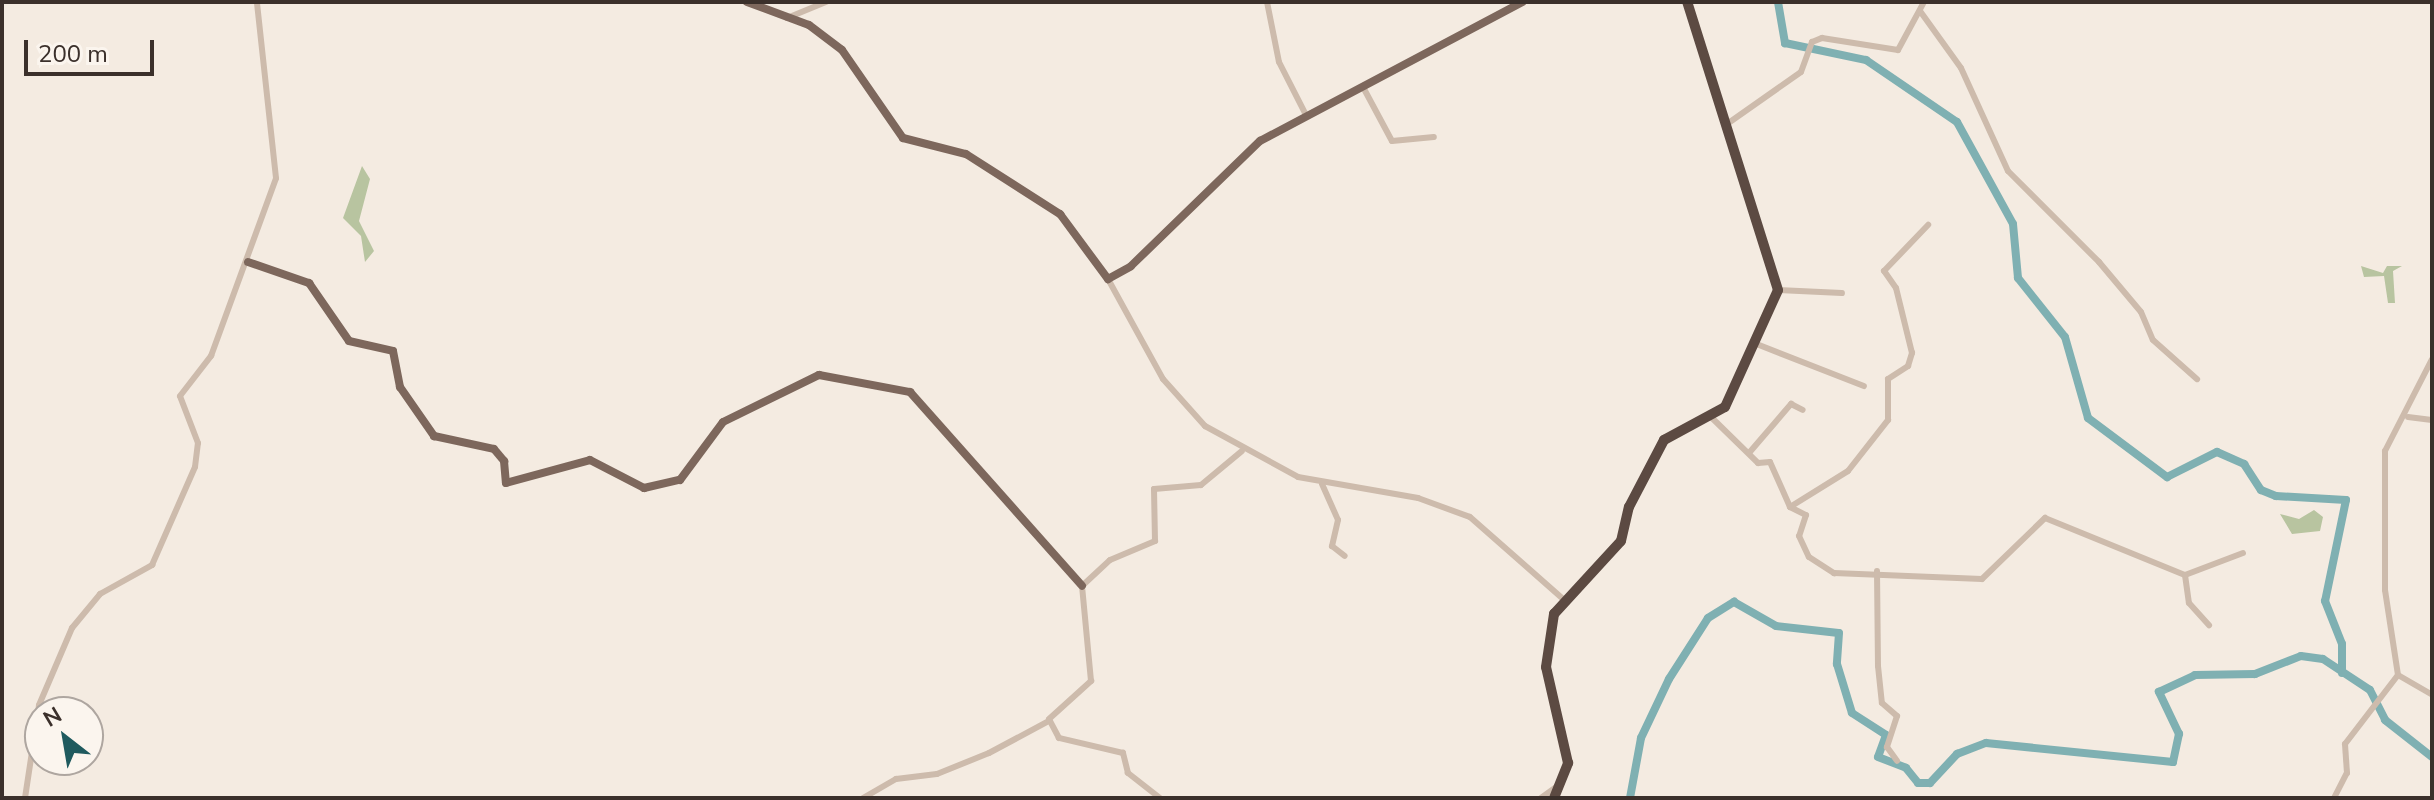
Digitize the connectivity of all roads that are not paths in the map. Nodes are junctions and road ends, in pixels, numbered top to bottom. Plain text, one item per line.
1 (257, 2) edge
2 (747, 2) edge
3 (826, 2) edge
4 (1267, 2) edge
5 (1522, 2) edge
6 (1687, 2) edge
7 (1924, 2) edge
8 (1920, 11) junction
9 (783, 19) junction
10 (1363, 87) junction
11 (1306, 115) junction
12 (1727, 124) junction
13 (1434, 137) dead end
14 (1928, 225) dead end
15 (248, 262) junction
16 (1108, 279) junction
17 (1778, 290) junction
18 (1842, 293) dead end
19 (1754, 343) junction
20 (2432, 359) edge
21 (2197, 379) dead end
22 (1864, 386) dead end
23 (1803, 410) dead end
24 (1711, 417) junction
25 (2408, 417) junction
26 (2432, 420) edge
27 (1242, 451) junction
28 (1749, 453) junction
29 (1322, 484) junction
30 (1790, 507) junction
31 (2243, 553) dead end
32 (1345, 556) dead end
33 (1877, 571) junction
34 (2185, 575) junction
35 (1082, 586) junction
36 (1562, 598) junction
37 (2209, 625) dead end
38 (2398, 675) junction
39 (2432, 695) edge
40 (1049, 721) junction
41 (1897, 761) dead end
42 (1563, 784) junction
43 (25, 798) edge
44 (863, 798) edge
45 (1160, 798) edge
46 (1541, 798) edge
47 (1554, 798) edge
48 (2334, 798) edge

1 - 15 street
2 - 9 main road
3 - 9 street
4 - 11 street
5 - 10 main road
6 - 12 highway
7 - 8 street
8 - 12 street
8 - 21 street
9 - 16 main road
10 - 11 main road
10 - 13 street
11 - 16 main road
12 - 17 highway
14 - 30 street
15 - 35 main road
15 - 43 street
16 - 27 street
17 - 18 street
17 - 19 highway
19 - 22 street
19 - 24 highway
20 - 25 street
23 - 28 street
24 - 28 street
24 - 36 highway
25 - 26 street
25 - 38 street
27 - 29 street
27 - 35 street
28 - 30 street
29 - 32 street
29 - 36 street
30 - 33 street
31 - 34 street
33 - 34 street
33 - 41 street
34 - 37 street
35 - 40 street
36 - 42 highway
38 - 39 street
38 - 48 street
40 - 44 street
40 - 45 street
42 - 46 street
42 - 47 highway

